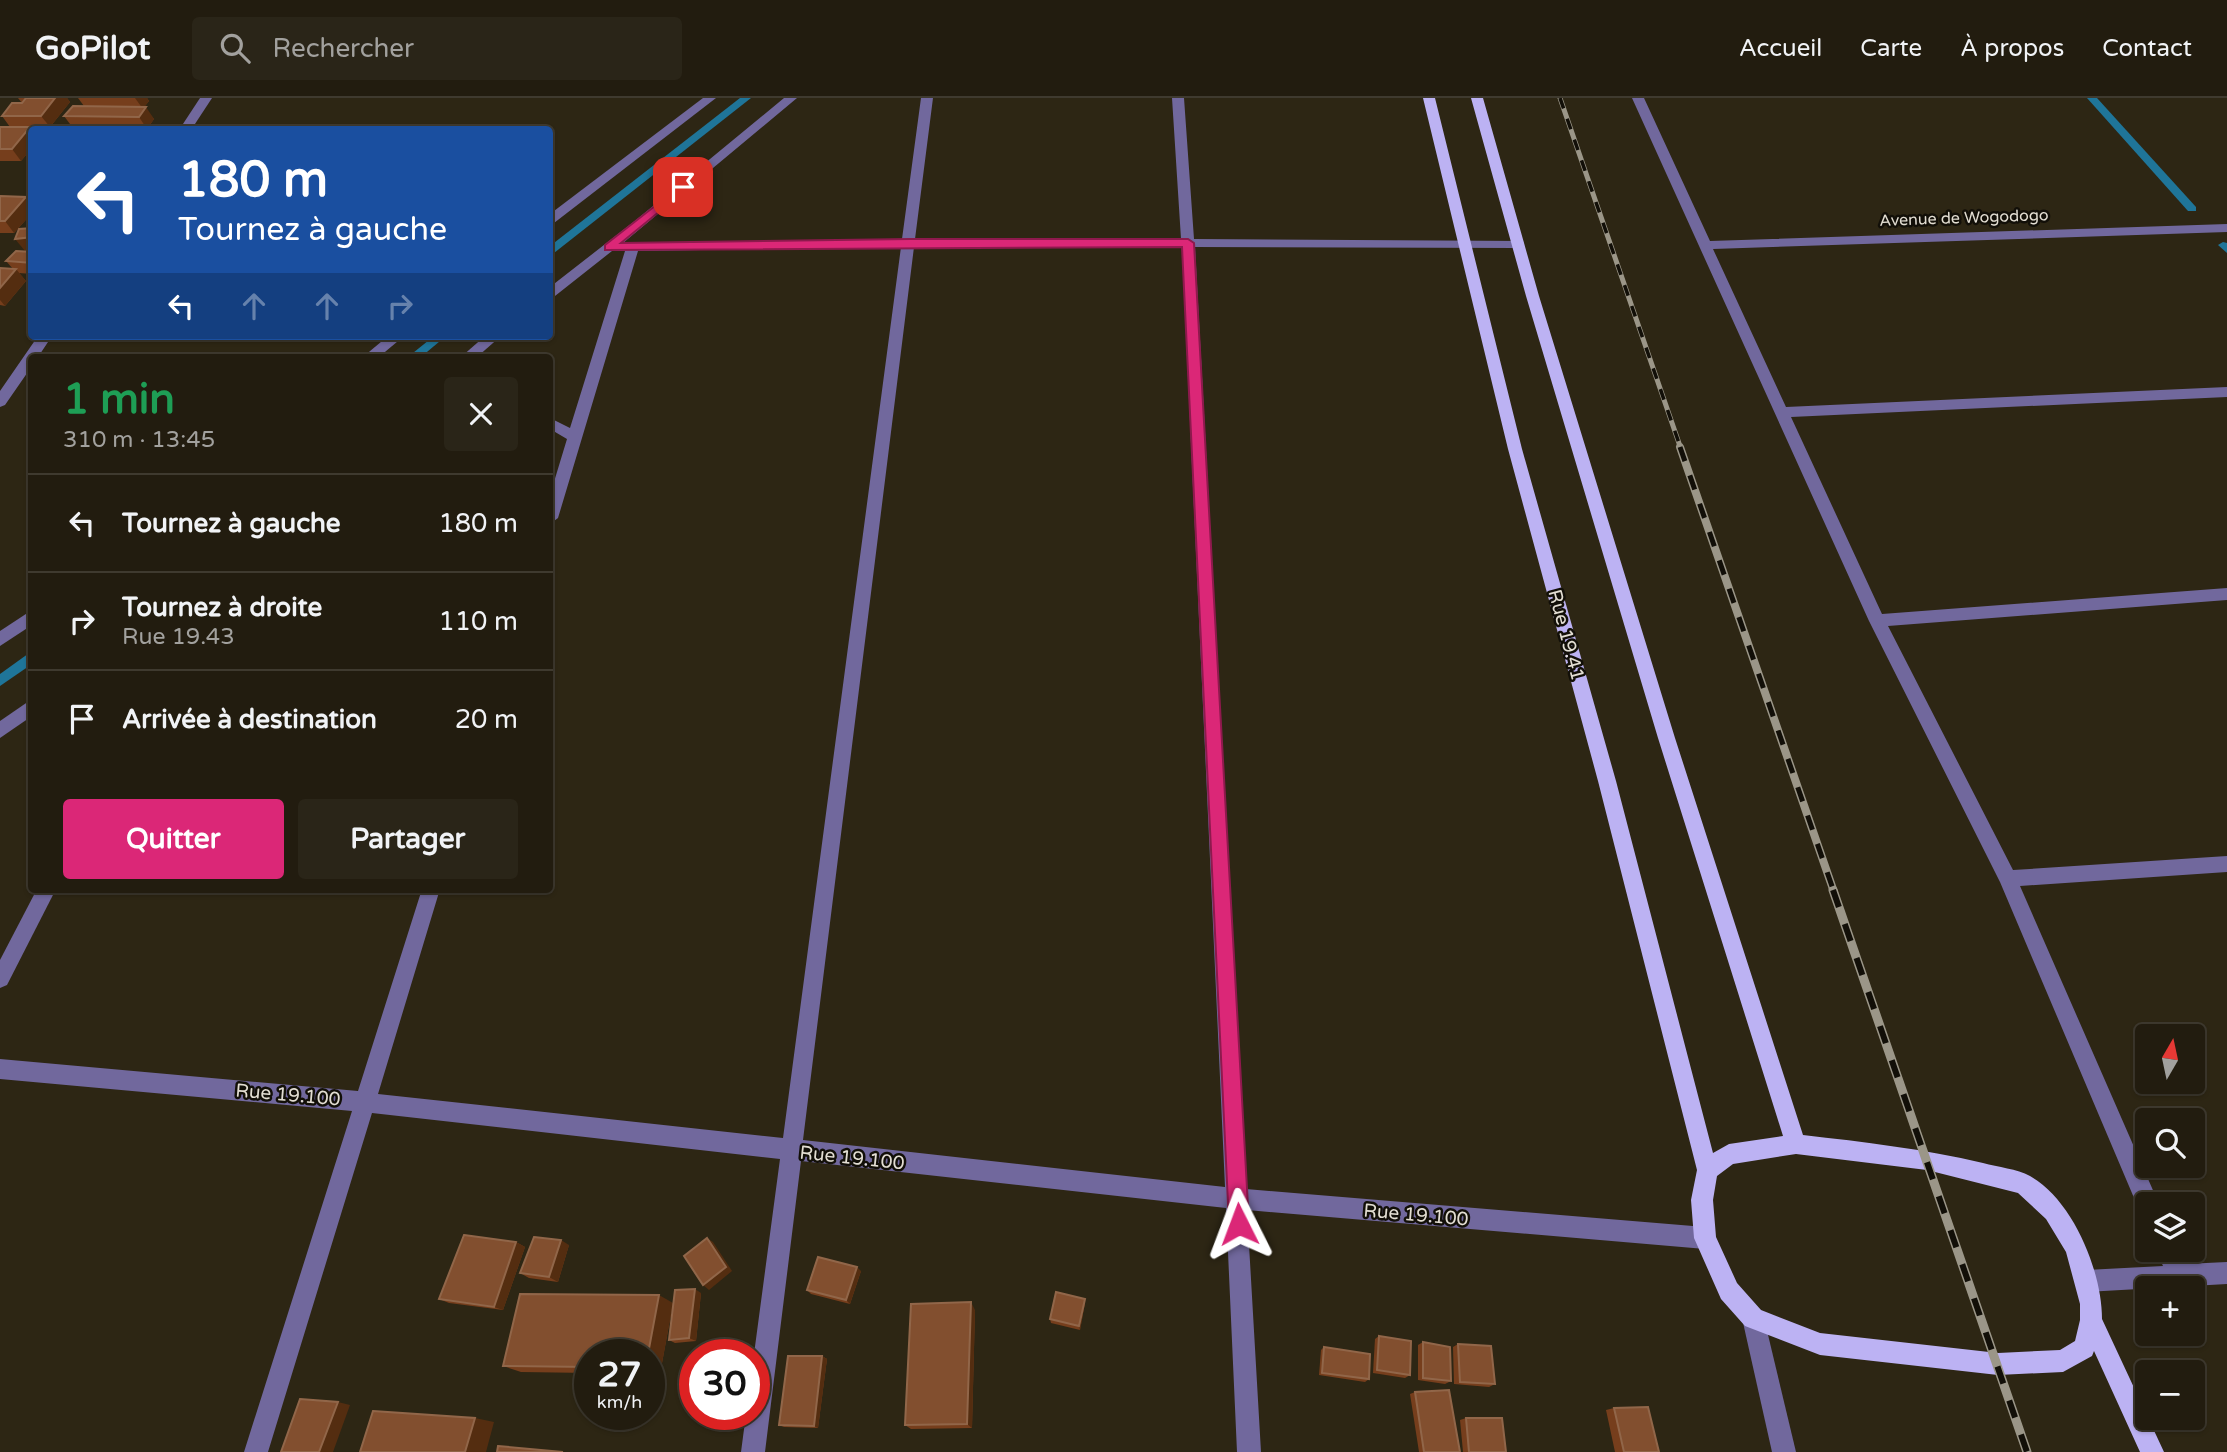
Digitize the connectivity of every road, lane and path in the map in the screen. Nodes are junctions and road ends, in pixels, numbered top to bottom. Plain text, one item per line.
1 (206, 98) edge
2 (710, 98) edge
3 (791, 98) edge
4 (927, 98) edge
5 (1178, 98) edge
6 (1429, 98) edge
7 (1476, 98) edge
8 (1637, 98) edge
9 (188, 126) edge
10 (553, 218) edge
11 (2227, 228) edge
12 (910, 243) junction
13 (1188, 243) junction
14 (1464, 244) junction
15 (1518, 244) junction
16 (1703, 245) junction
17 (610, 247) junction
18 (633, 247) junction
19 (553, 291) edge
20 (392, 340) edge
21 (487, 340) edge
22 (374, 354) edge
23 (471, 354) edge
24 (28, 361) edge
25 (2227, 392) edge
26 (0, 402) edge
27 (1783, 412) junction
28 (553, 425) edge
29 (575, 437) junction
30 (553, 508) edge
31 (2227, 594) edge
32 (28, 619) edge
33 (1877, 621) junction
34 (0, 640) edge
35 (28, 709) edge
36 (0, 731) edge
37 (2227, 864) edge
38 (2008, 879) junction
39 (45, 893) edge
40 (430, 893) edge
41 (0, 979) edge
42 (0, 1069) edge
43 (363, 1102) junction
44 (1796, 1144) junction
45 (793, 1152) junction
46 (1707, 1170) junction
47 (2143, 1192) edge
48 (1238, 1199) junction
49 (1705, 1238) junction
50 (2227, 1273) edge
51 (2191, 1276) edge
52 (2135, 1279) edge
53 (2087, 1281) junction
54 (1753, 1318) junction
55 (2091, 1321) junction
56 (256, 1452) edge
57 (753, 1452) edge
58 (1249, 1452) edge
59 (1784, 1452) edge
60 (2152, 1452) edge

1 - 9 street
2 - 10 street
3 - 17 street
4 - 12 street
5 - 13 street
6 - 14 main road, Rue 19.41
7 - 15 main road
8 - 16 street
11 - 16 street, Avenue de Wogodogo
12 - 13 street
12 - 18 street
12 - 45 street
13 - 14 street
13 - 48 street
14 - 15 street
14 - 46 main road, Rue 19.41
15 - 44 main road
16 - 27 street
17 - 18 street
17 - 19 street
18 - 29 street
20 - 22 street
21 - 23 street
24 - 26 street
25 - 27 street
27 - 33 street
28 - 29 street
29 - 30 street
31 - 33 street
32 - 34 street
33 - 38 street
35 - 36 street
37 - 38 street
38 - 47 street
39 - 41 street
40 - 43 street
42 - 43 street, Rue 19.100
43 - 45 street, Rue 19.100
43 - 56 street
44 - 46 main road
44 - 53 main road
45 - 48 street, Rue 19.100
45 - 57 street
46 - 49 main road
48 - 49 street, Rue 19.100
48 - 58 street
49 - 54 main road
50 - 51 street
52 - 53 street
53 - 55 main road
54 - 55 main road
54 - 59 street
55 - 60 main road

